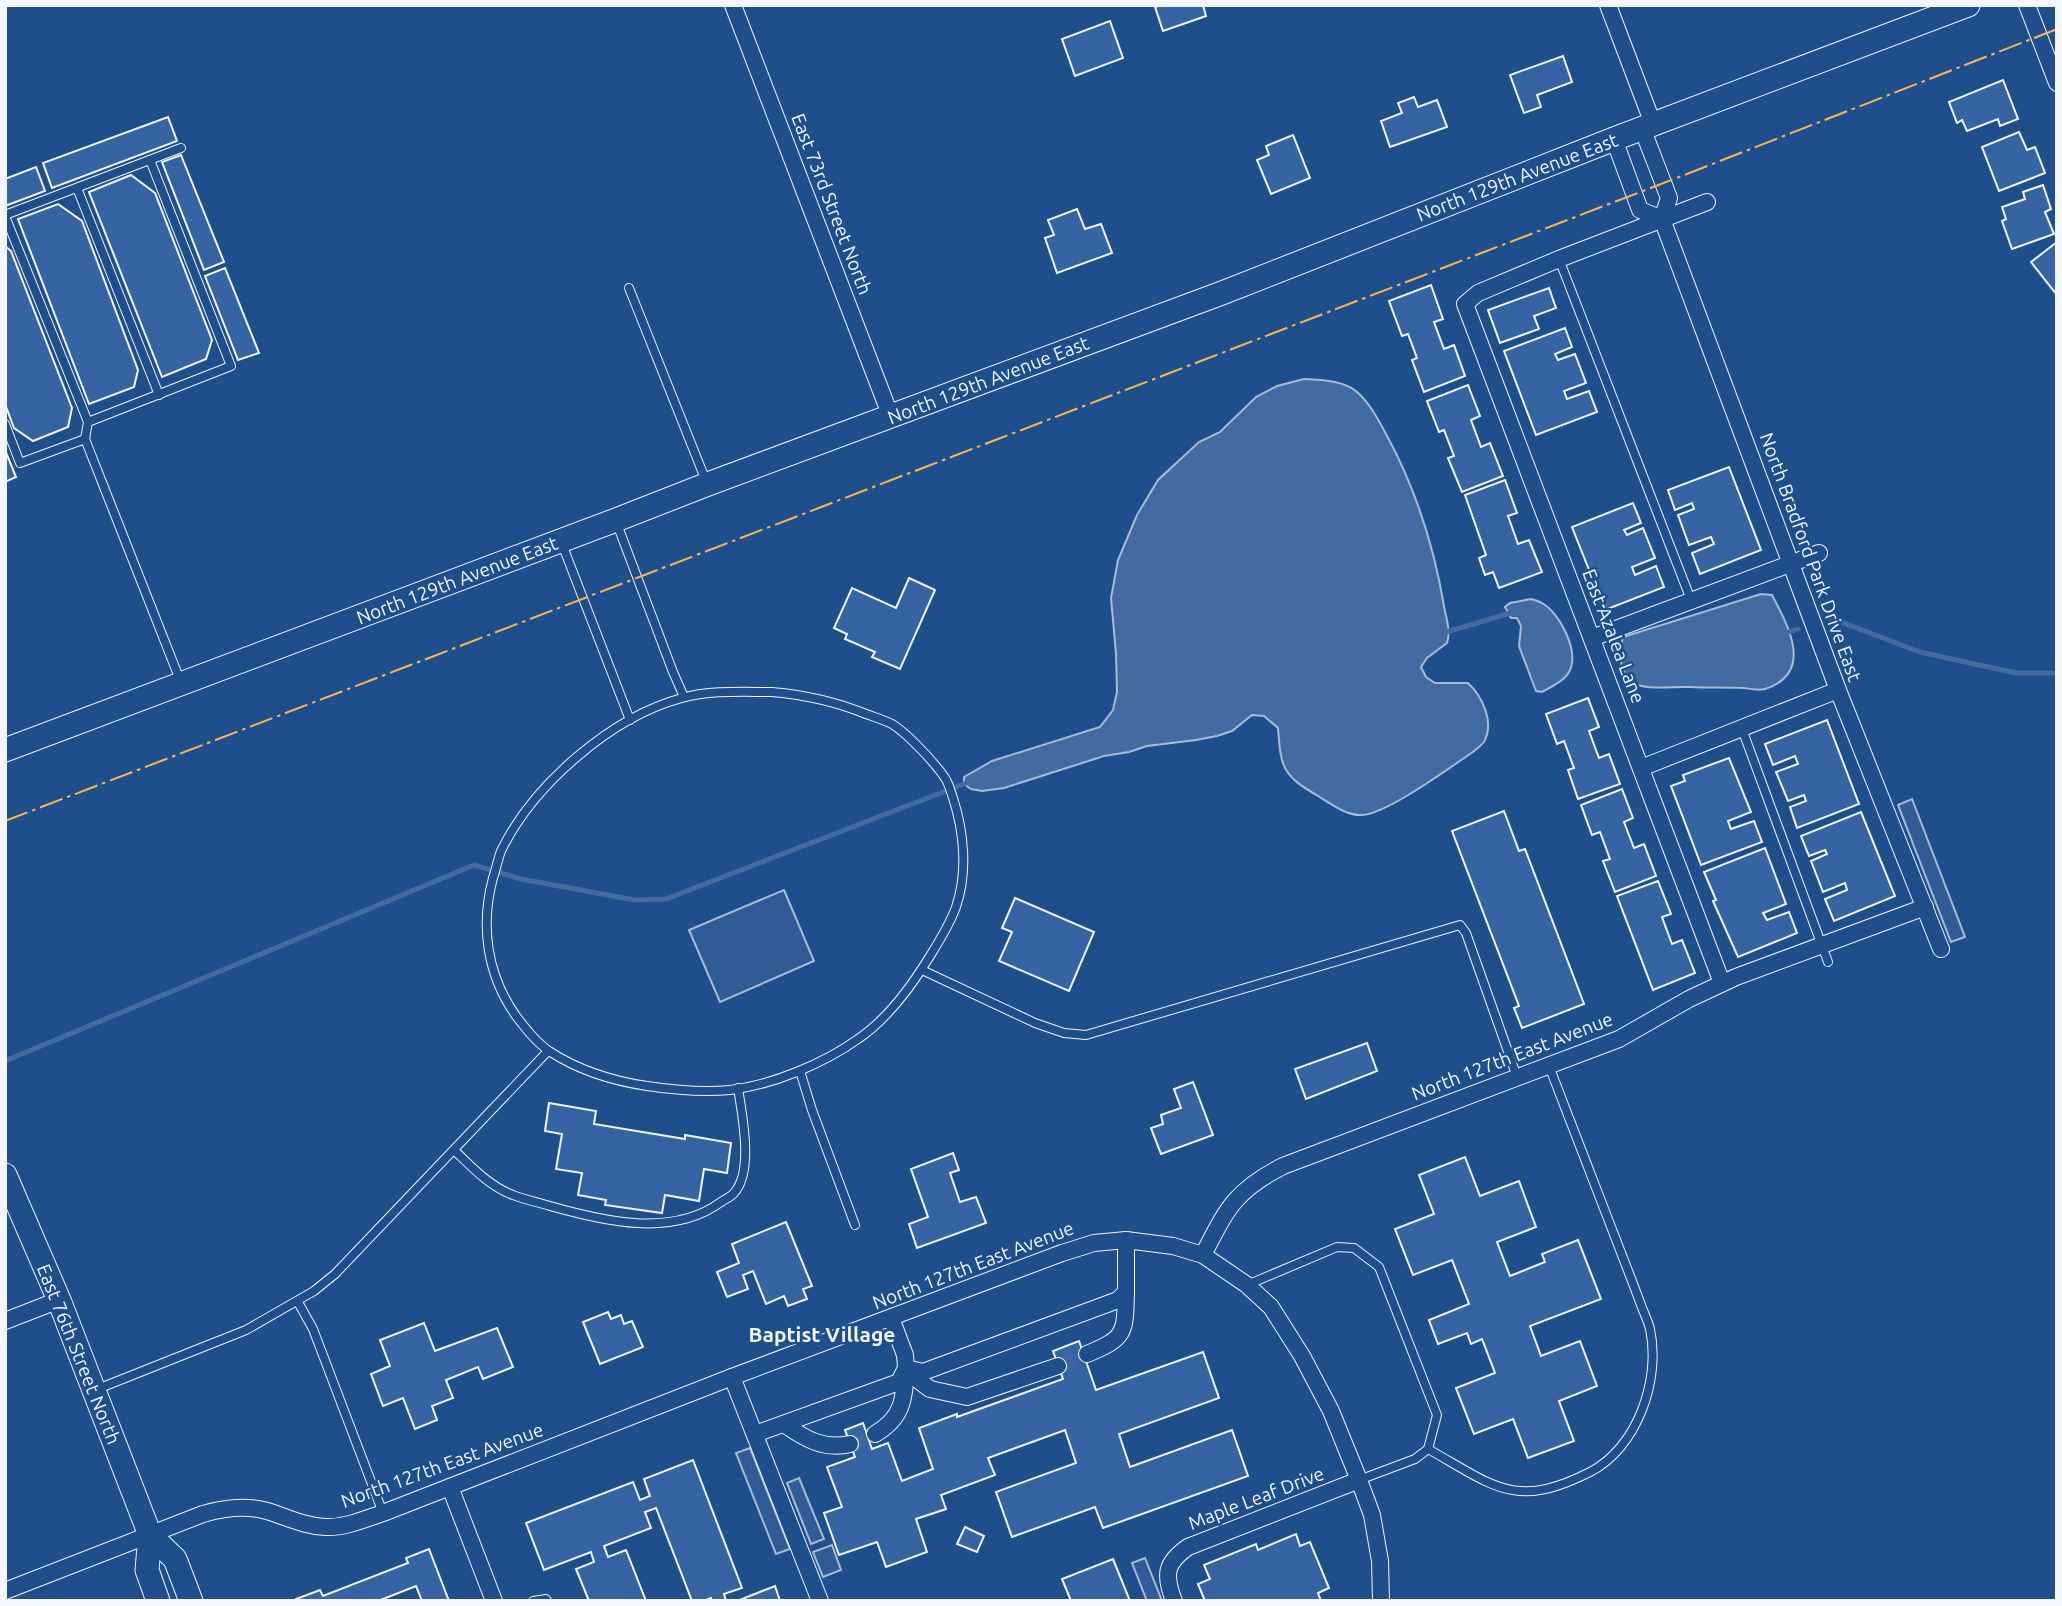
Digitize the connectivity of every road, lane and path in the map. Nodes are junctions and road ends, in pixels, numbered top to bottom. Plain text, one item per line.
1 (733, 5) edge
2 (1608, 5) edge
3 (1968, 5) edge
4 (2027, 5) edge
5 (2057, 83) edge
6 (1648, 126) junction
7 (1614, 139) junction
8 (181, 148) dead end
9 (150, 160) junction
10 (77, 188) junction
11 (1707, 202) dead end
12 (5, 215) edge
13 (1662, 219) junction
14 (1559, 259) junction
15 (629, 288) dead end
16 (159, 395) junction
17 (891, 417) junction
18 (88, 422) junction
19 (5, 425) edge
20 (85, 439) junction
21 (708, 484) junction
22 (616, 520) junction
23 (561, 541) junction
24 (1819, 552) dead end
25 (1791, 562) junction
26 (1691, 600) junction
27 (1592, 638) junction
28 (181, 685) junction
29 (1838, 690) junction
30 (684, 697) junction
31 (630, 720) junction
32 (1742, 729) junction
33 (5, 750) edge
34 (1641, 768) junction
35 (1925, 907) junction
36 (1822, 946) junction
37 (1941, 949) dead end
38 (1828, 962) dead end
39 (922, 970) junction
40 (1722, 984) junction
41 (548, 1051) junction
42 (1549, 1066) junction
43 (800, 1072) junction
44 (1517, 1077) junction
45 (738, 1088) junction
46 (454, 1150) junction
47 (5, 1175) edge
48 (855, 1225) dead end
49 (1126, 1240) junction
50 (1203, 1255) junction
51 (1247, 1286) junction
52 (1126, 1292) junction
53 (59, 1300) junction
54 (298, 1302) junction
55 (891, 1318) junction
56 (5, 1321) edge
57 (1087, 1354) tunnel mouth
58 (1058, 1366) tunnel mouth
59 (906, 1369) junction
60 (732, 1377) junction
61 (95, 1390) junction
62 (784, 1424) junction
63 (755, 1434) junction
64 (875, 1434) tunnel mouth
65 (850, 1444) tunnel mouth
66 (1428, 1449) junction
67 (1359, 1480) junction
68 (450, 1487) junction
69 (383, 1513) junction
70 (150, 1535) junction
71 (5, 1591) edge
72 (158, 1601) edge
73 (191, 1601) edge
74 (494, 1601) edge
75 (533, 1601) edge
76 (547, 1601) edge
77 (820, 1601) edge
78 (1174, 1601) edge
79 (1381, 1601) edge

1 - 17 street, East 73rd Street North
2 - 6 street, North Bradford Park Drive East
3 - 6 street, North 129th Avenue East
4 - 5 street
6 - 7 street, North 129th Avenue East
6 - 13 street, North Bradford Park Drive East
7 - 13 street
7 - 17 street, North 129th Avenue East
8 - 9 lane
9 - 10 lane
9 - 16 lane
10 - 12 lane
10 - 16 lane
11 - 13 street
12 - 18 lane
13 - 14 street
13 - 25 street, North Bradford Park Drive East
14 - 26 lane
14 - 27 street, East Azalea Lane
15 - 21 lane
16 - 18 lane
17 - 21 street, North 129th Avenue East
18 - 20 lane
19 - 20 lane
20 - 28 lane
21 - 22 street, North 129th Avenue East
22 - 23 street, North 129th Avenue East
22 - 30 lane
23 - 28 street, North 129th Avenue East
23 - 31 lane
24 - 25 street
25 - 26 street
25 - 29 street, North Bradford Park Drive East
26 - 27 street
27 - 34 street, East Azalea Lane
28 - 33 street, North 129th Avenue East
29 - 32 street
29 - 35 street, North Bradford Park Drive East
30 - 31 lane
30 - 39 lane
31 - 41 lane
32 - 34 street
32 - 36 lane
34 - 40 street, East Azalea Lane
35 - 36 street, North 127th East Avenue
35 - 37 street, North Bradford Park Drive East
36 - 38 lane
36 - 40 street, North 127th East Avenue
39 - 43 lane
39 - 44 lane
40 - 42 street, North 127th East Avenue
41 - 45 lane
41 - 46 lane
42 - 44 street, North 127th East Avenue
42 - 66 lane
43 - 45 lane
43 - 48 lane
44 - 50 street, North 127th East Avenue
45 - 46 lane
46 - 54 lane
47 - 53 street, East 76th Street North
49 - 50 street, North 127th East Avenue
49 - 52 street
49 - 55 street, North 127th East Avenue
50 - 51 street
51 - 66 lane
51 - 67 street
52 - 57 street
52 - 59 street
53 - 56 street
53 - 61 street, East 76th Street North
54 - 61 lane
54 - 69 lane
55 - 59 street
55 - 60 street, North 127th East Avenue
58 - 59 street
59 - 62 street
59 - 64 street
60 - 63 street
60 - 68 street, North 127th East Avenue
61 - 70 street, East 76th Street North
62 - 63 street
62 - 65 street
63 - 77 street
66 - 67 lane
67 - 78 street, Maple Leaf Drive
67 - 79 street
68 - 69 street, North 127th East Avenue
68 - 74 street
69 - 70 street, North 127th East Avenue
70 - 71 street, North 127th East Avenue
70 - 72 street, East 76th Street North
70 - 73 street, East 76th Street North
75 - 76 lane

